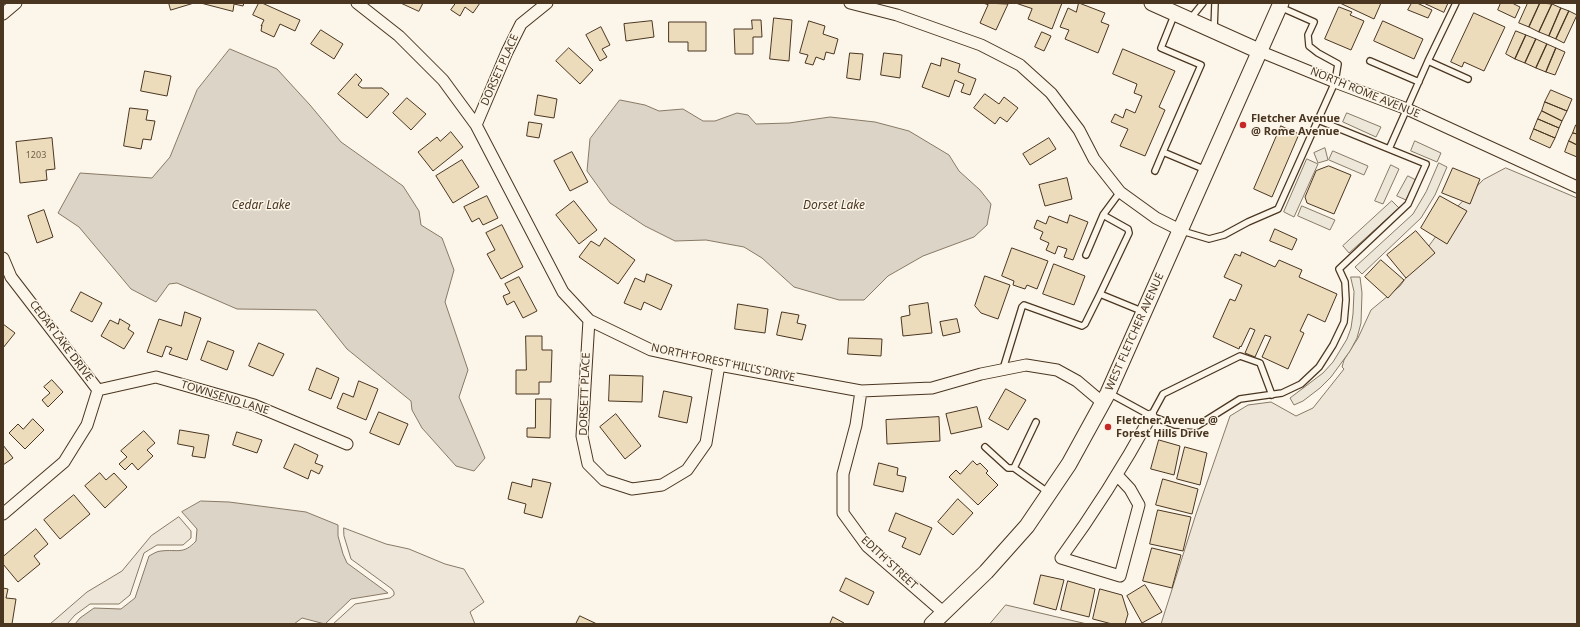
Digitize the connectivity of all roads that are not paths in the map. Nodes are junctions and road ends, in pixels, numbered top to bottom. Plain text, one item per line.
1 (16, 3) edge
2 (357, 3) edge
3 (547, 3) edge
4 (850, 3) edge
5 (1152, 3) edge
6 (1203, 3) edge
7 (1215, 3) edge
8 (1456, 3) edge
9 (1280, 5) edge
10 (1175, 13) junction
11 (3, 14) edge
12 (1190, 19) junction
13 (1214, 31) junction
14 (1259, 51) junction
15 (1370, 61) dead end
16 (1428, 61) junction
17 (1468, 79) dead end
18 (1335, 82) junction
19 (1419, 82) junction
20 (1407, 109) junction
21 (1318, 120) junction
22 (476, 125) junction
23 (1389, 149) junction
24 (1163, 152) junction
25 (1206, 170) junction
26 (1155, 171) dead end
27 (1577, 187) edge
28 (1120, 192) junction
29 (1103, 215) junction
30 (1180, 230) junction
31 (1086, 255) dead end
32 (3, 258) edge
33 (1100, 294) junction
34 (1144, 312) junction
35 (589, 320) junction
36 (719, 364) junction
37 (1004, 369) junction
38 (98, 390) junction
39 (861, 390) junction
40 (1272, 395) junction
41 (1106, 398) junction
42 (1151, 416) junction
43 (1036, 422) dead end
44 (347, 444) dead end
45 (986, 447) dead end
46 (1014, 468) junction
47 (1117, 475) junction
48 (1050, 493) junction
49 (3, 514) edge
50 (943, 612) junction
51 (932, 624) edge

1 - 11 street
2 - 22 street, NORTH FOREST HILLS DRIVE
3 - 22 street, DORSET PLACE
4 - 28 street
5 - 10 main road, NORTH ROME AVENUE
6 - 12 lane
7 - 13 lane
8 - 16 lane
9 - 14 main road, WEST FLETCHER AVENUE
9 - 18 lane
10 - 12 main road, NORTH ROME AVENUE
10 - 24 lane
12 - 13 main road, NORTH ROME AVENUE
13 - 14 main road, NORTH ROME AVENUE
14 - 18 street, NORTH ROME AVENUE
14 - 25 main road, WEST FLETCHER AVENUE
15 - 19 lane
16 - 17 lane
16 - 19 lane
18 - 20 street, NORTH ROME AVENUE
18 - 21 lane
19 - 20 lane
20 - 23 lane
20 - 27 street, NORTH ROME AVENUE
21 - 23 lane
21 - 30 lane
22 - 35 street, NORTH FOREST HILLS DRIVE
23 - 40 lane
24 - 25 lane
24 - 26 lane
25 - 30 main road, WEST FLETCHER AVENUE
28 - 29 lane
28 - 30 street
29 - 31 lane
29 - 33 lane
30 - 34 main road, WEST FLETCHER AVENUE
32 - 38 street, CEDAR LAKE DRIVE
33 - 34 lane
33 - 37 lane
34 - 41 main road, WEST FLETCHER AVENUE
35 - 36 street, NORTH FOREST HILLS DRIVE
35 - 36 street, DORSETT PLACE
36 - 39 street, NORTH FOREST HILLS DRIVE
37 - 39 street, NORTH FOREST HILLS DRIVE
37 - 41 street, NORTH FOREST HILLS DRIVE
38 - 44 street, TOWNSEND LANE
38 - 49 street, CEDAR LAKE DRIVE
39 - 50 street, EDITH STREET
40 - 42 lane
40 - 42 lane
41 - 42 lane
41 - 48 main road, WEST FLETCHER AVENUE
42 - 47 street
43 - 46 lane
45 - 46 lane
46 - 48 lane
47 - 47 street
48 - 50 main road, WEST FLETCHER AVENUE
50 - 51 main road, WEST FLETCHER AVENUE

